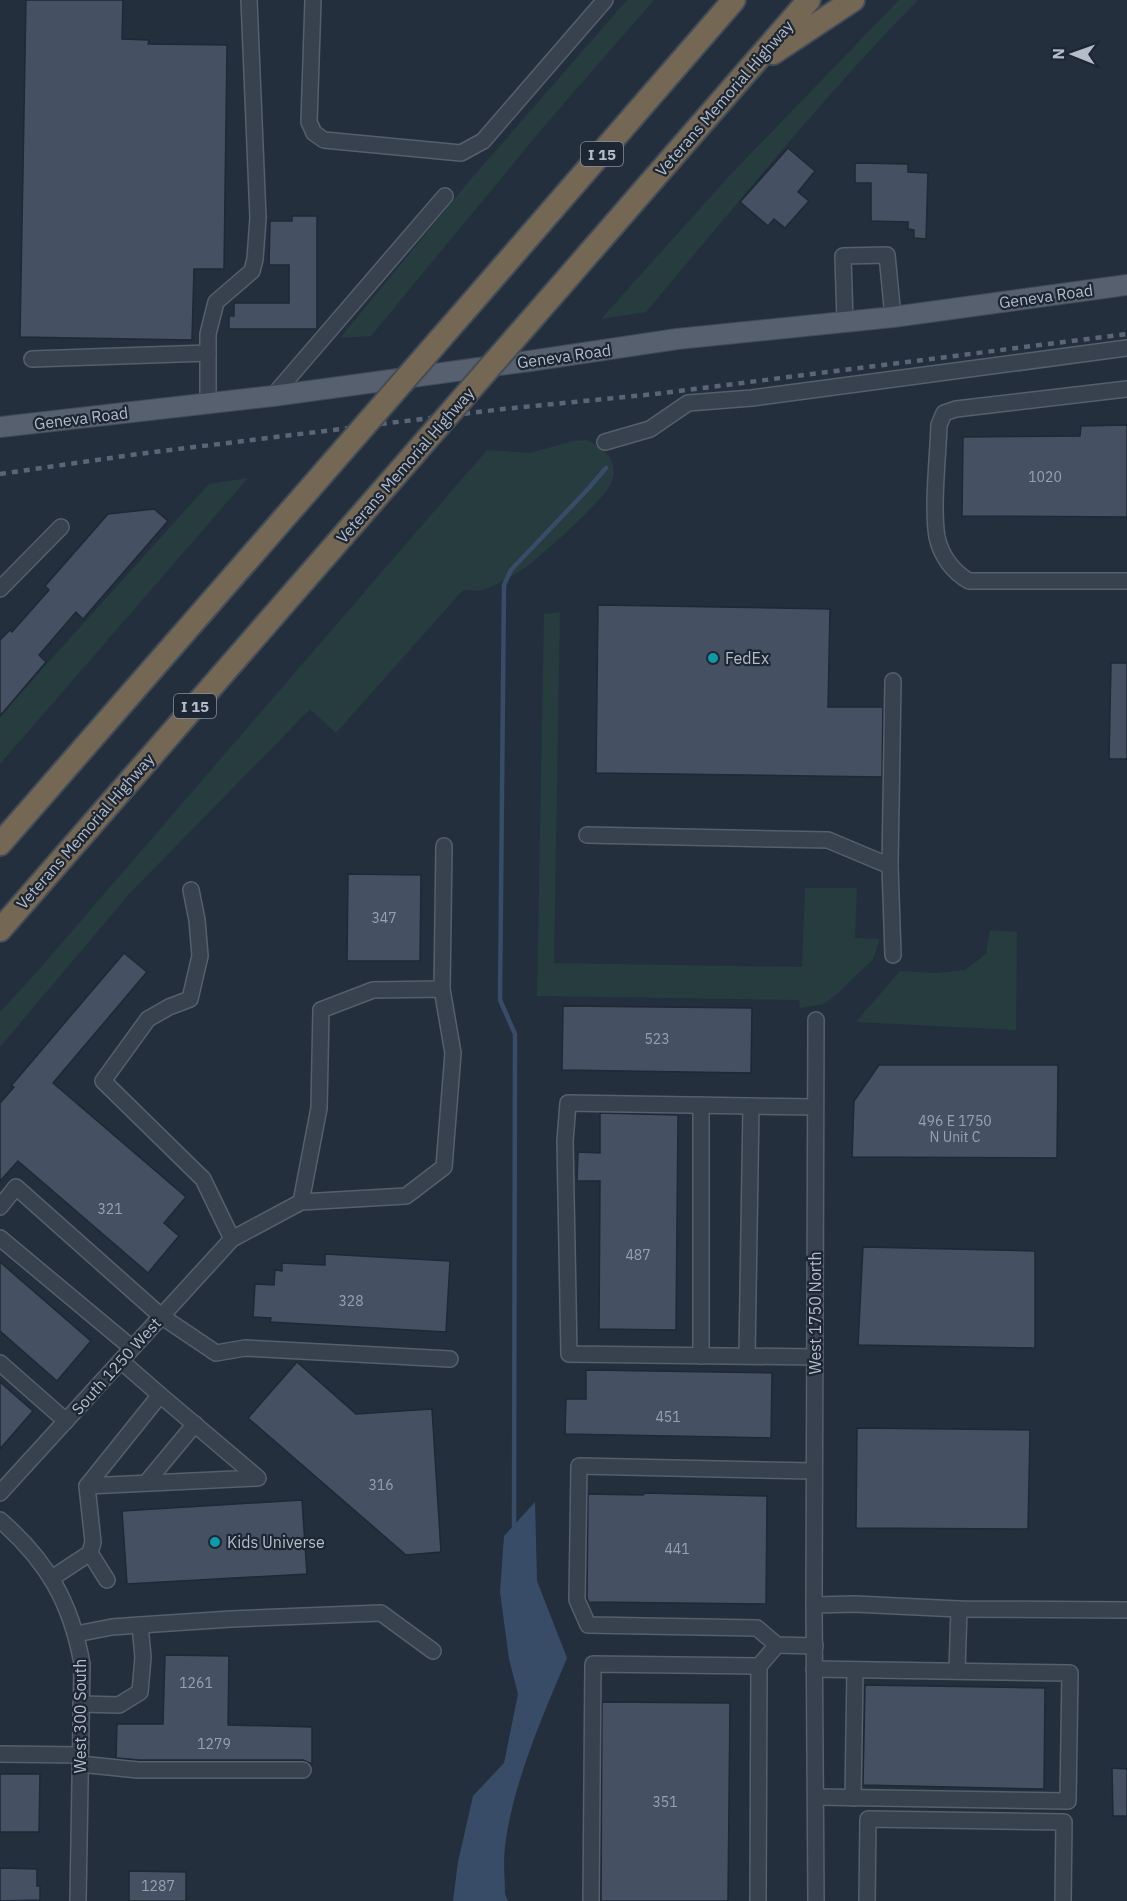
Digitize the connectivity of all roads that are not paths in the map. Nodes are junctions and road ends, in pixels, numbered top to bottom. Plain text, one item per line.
1 (249, 0) edge
2 (313, 0) edge
3 (605, 0) edge
4 (734, 0) edge
5 (809, 0) edge
6 (853, 0) edge
7 (749, 69) junction
8 (445, 196) dead end
9 (1127, 285) edge
10 (893, 317) junction
11 (845, 322) junction
12 (1127, 348) edge
13 (208, 353) junction
14 (32, 359) dead end
15 (1127, 389) edge
16 (273, 396) junction
17 (208, 403) junction
18 (0, 427) edge
19 (605, 442) dead end
20 (61, 526) dead end
21 (1127, 581) edge
22 (0, 589) edge
23 (893, 681) dead end
24 (587, 835) dead end
25 (0, 844) edge
26 (444, 846) dead end
27 (890, 866) junction
28 (191, 890) dead end
29 (0, 930) edge
30 (893, 955) dead end
31 (442, 989) junction
32 (816, 1020) dead end
33 (701, 1106) junction
34 (751, 1106) junction
35 (815, 1107) junction
36 (301, 1202) junction
37 (0, 1207) edge
38 (0, 1238) edge
39 (232, 1239) junction
40 (161, 1316) junction
41 (132, 1348) junction
42 (701, 1356) junction
43 (747, 1356) junction
44 (815, 1357) junction
45 (450, 1359) dead end
46 (121, 1361) junction
47 (0, 1363) edge
48 (160, 1395) junction
49 (66, 1421) junction
50 (195, 1424) junction
51 (814, 1471) junction
52 (146, 1483) junction
53 (87, 1486) junction
54 (0, 1493) edge
55 (0, 1520) edge
56 (90, 1553) junction
57 (52, 1578) junction
58 (107, 1580) dead end
59 (814, 1605) junction
60 (959, 1609) junction
61 (1127, 1610) edge
62 (140, 1625) junction
63 (76, 1634) junction
64 (777, 1645) junction
65 (815, 1646) junction
66 (433, 1651) dead end
67 (759, 1666) junction
68 (814, 1669) junction
69 (855, 1670) junction
70 (957, 1671) junction
71 (81, 1704) junction
72 (0, 1754) edge
73 (80, 1760) junction
74 (303, 1770) dead end
75 (817, 1797) junction
76 (853, 1798) junction
77 (78, 1901) edge
78 (591, 1901) edge
79 (758, 1901) edge
80 (816, 1901) edge
81 (867, 1901) edge
82 (1063, 1901) edge

1 - 13 street
2 - 3 street
4 - 25 highway, I 15, bridge
5 - 7 highway, Veterans Memorial Highway / I 15
6 - 7 highway
7 - 29 highway, Veterans Memorial Highway / I 15, bridge
8 - 16 street
9 - 10 main road, Geneva Road
10 - 11 main road, Geneva Road
10 - 11 street
11 - 16 main road, Geneva Road
12 - 19 street
13 - 14 street
13 - 17 street
15 - 21 street
16 - 17 main road, Geneva Road
17 - 18 main road, Geneva Road
20 - 22 street
23 - 27 street
24 - 27 street
26 - 31 street
27 - 30 street
28 - 39 street
31 - 36 street
31 - 36 street
32 - 35 street, West 1750 North
33 - 34 street
33 - 42 street
33 - 42 street
34 - 35 street
34 - 43 street
35 - 44 street, West 1750 North
36 - 39 street, South 1250 West
37 - 40 street
38 - 41 street
39 - 40 street, South 1250 West
40 - 41 street, South 1250 West
40 - 45 street
41 - 46 street, South 1250 West
42 - 43 street
43 - 44 street
44 - 51 street, West 1750 North
46 - 48 street
46 - 49 street, South 1250 West
47 - 49 street
48 - 50 street
48 - 53 street
49 - 54 street, South 1250 West
50 - 52 street
50 - 52 street
51 - 59 street, West 1750 North
51 - 64 street
52 - 53 street
53 - 56 street
55 - 57 street, West 300 South
56 - 57 street
56 - 58 street
57 - 63 street, West 300 South
59 - 60 street
59 - 65 street, West 1750 North
60 - 61 street
60 - 70 street
62 - 63 street
62 - 66 street
62 - 71 street
63 - 71 street, West 300 South
64 - 65 street
64 - 67 street
65 - 68 street, West 1750 North
67 - 78 street
67 - 79 street
68 - 69 street
68 - 75 street, West 1750 North
69 - 70 street
69 - 76 street
70 - 76 street
71 - 73 street, West 300 South
72 - 73 street
73 - 74 street
73 - 77 street, West 300 South
75 - 76 street
75 - 80 street, West 1750 North
81 - 82 street

